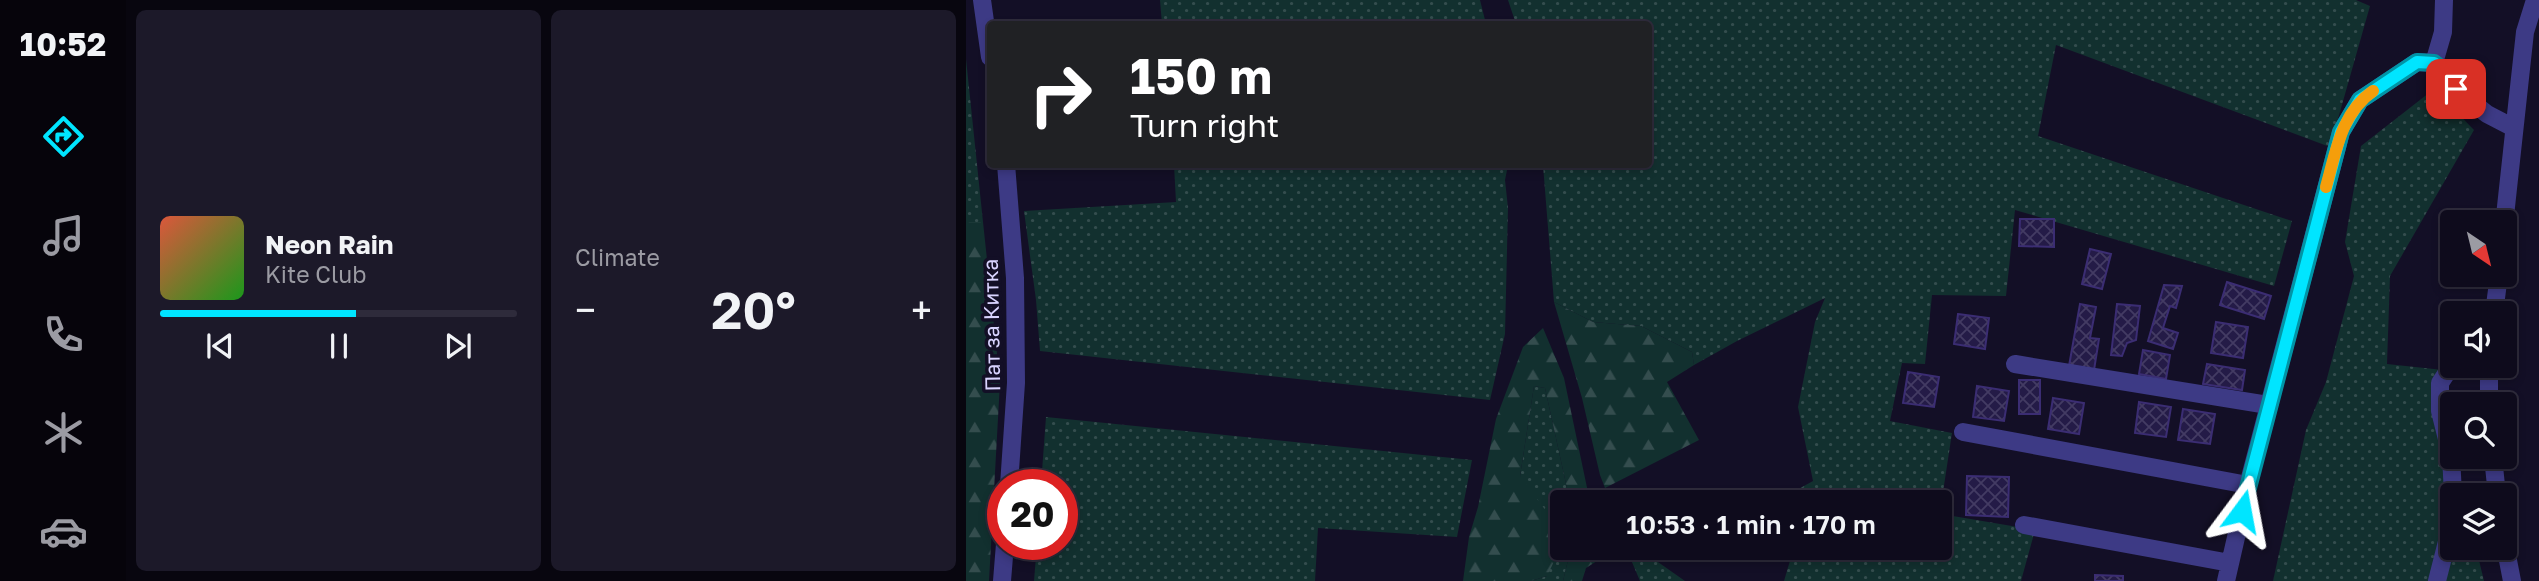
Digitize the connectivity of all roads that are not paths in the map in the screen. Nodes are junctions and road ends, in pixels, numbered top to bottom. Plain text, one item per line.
1 (982, 0) edge
2 (2444, 0) edge
3 (2535, 0) edge
4 (987, 36) edge
5 (2434, 63) junction
6 (2514, 128) junction
7 (1006, 168) edge
8 (2506, 210) edge
9 (2015, 364) dead end
10 (2444, 378) edge
11 (2269, 405) junction
12 (1963, 432) dead end
13 (1010, 469) edge
14 (2452, 483) edge
15 (2248, 485) junction
16 (2024, 525) dead end
17 (1004, 560) edge
18 (2442, 560) edge
19 (2508, 560) edge
20 (2228, 572) edge
21 (1002, 581) edge
22 (2437, 581) edge
23 (2512, 581) edge

1 - 4 street
2 - 5 street
3 - 6 street
5 - 6 street
5 - 11 street
6 - 8 street
7 - 13 street, Пат за Китка
9 - 11 street
10 - 14 street
11 - 15 street
12 - 15 street
15 - 20 street
16 - 20 street
17 - 21 street
18 - 22 street
19 - 23 street

